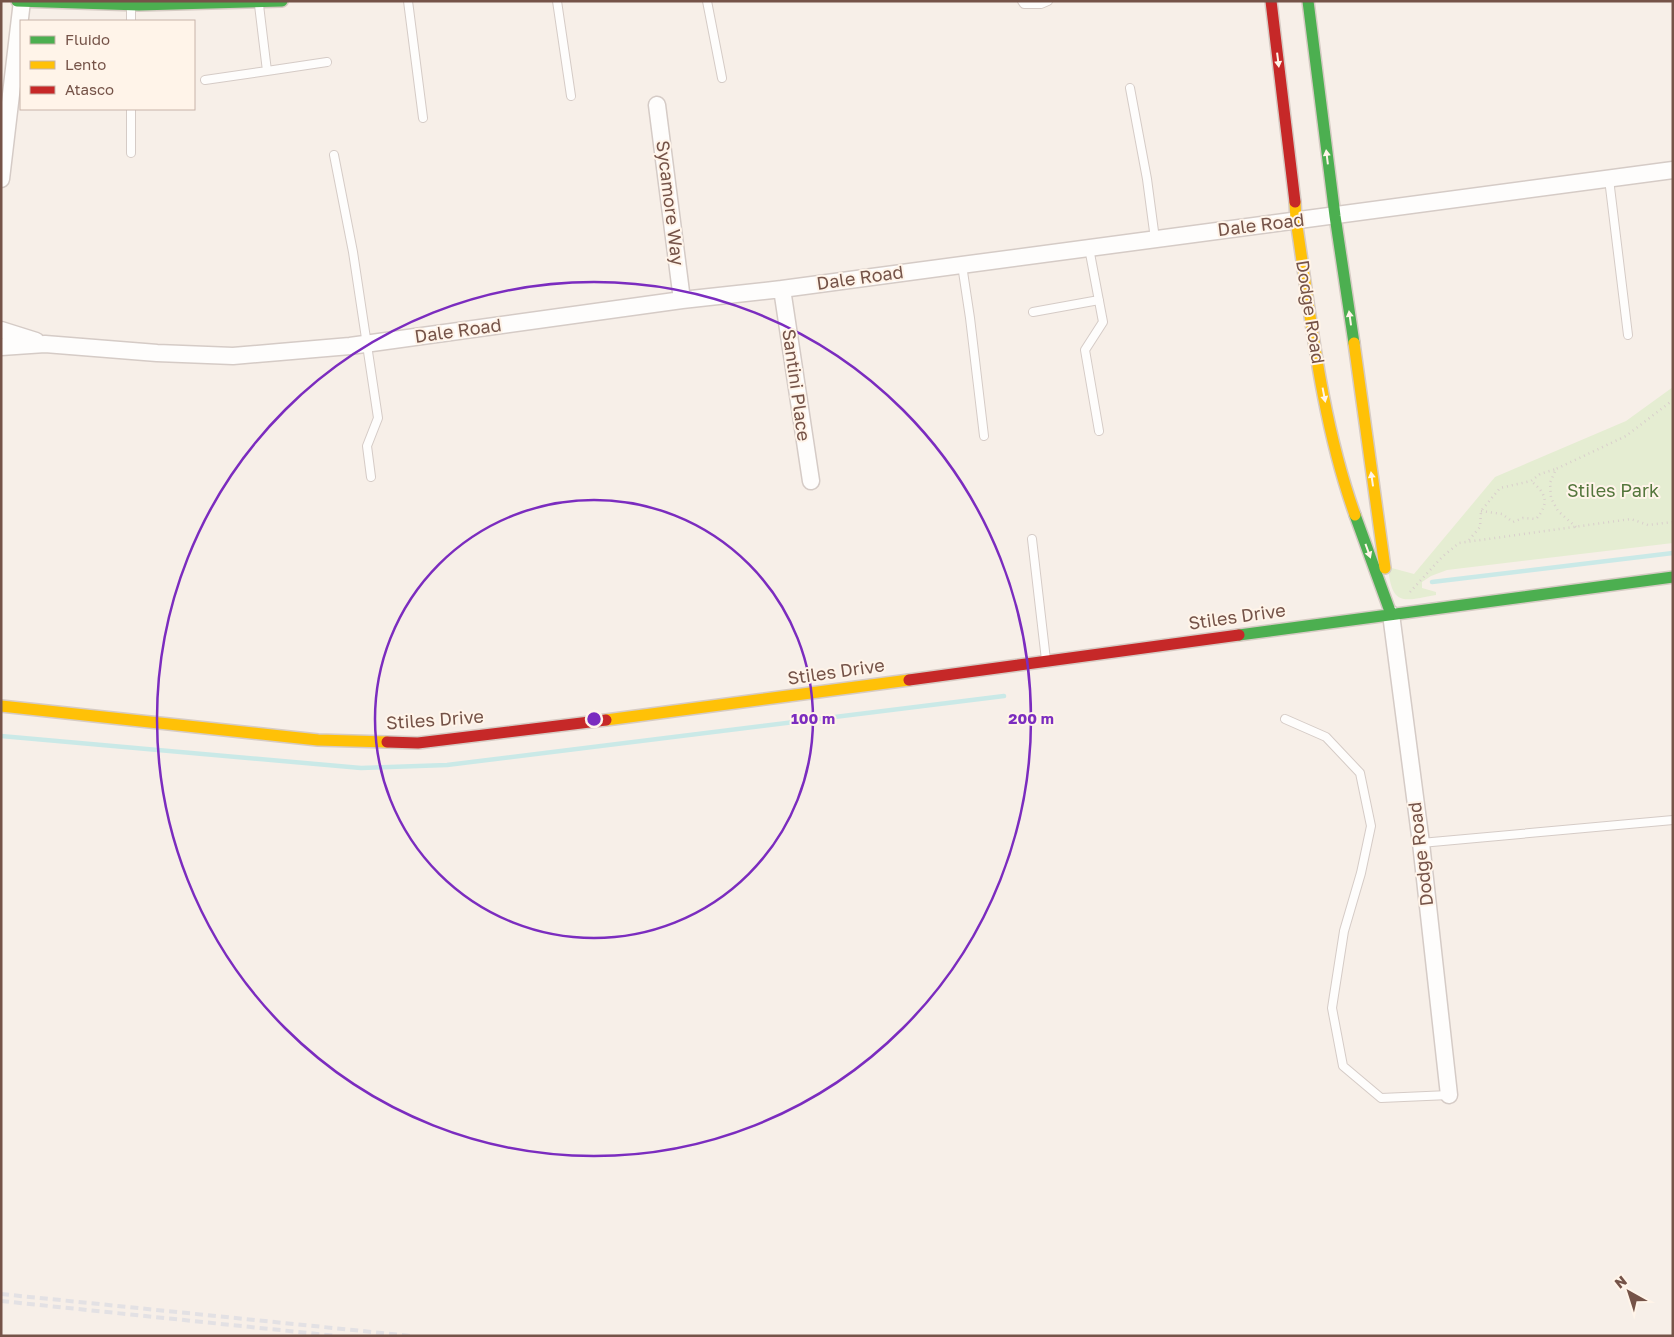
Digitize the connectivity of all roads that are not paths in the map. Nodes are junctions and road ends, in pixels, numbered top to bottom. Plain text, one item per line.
1 (17, 1) edge
2 (22, 1) edge
3 (282, 1) edge
4 (408, 1) edge
5 (557, 1) edge
6 (707, 1) edge
7 (1022, 1) edge
8 (1048, 1) edge
9 (1271, 1) edge
10 (1308, 1) edge
11 (258, 2) junction
12 (131, 5) junction
13 (131, 20) edge
14 (327, 62) dead end
15 (266, 71) junction
16 (722, 78) dead end
17 (205, 80) dead end
18 (1130, 88) dead end
19 (570, 96) dead end
20 (657, 105) dead end
21 (131, 110) edge
22 (423, 118) dead end
23 (131, 153) dead end
24 (334, 154) dead end
25 (1673, 170) edge
26 (1, 179) edge
27 (1609, 179) junction
28 (1335, 216) junction
29 (1296, 220) junction
30 (1154, 239) junction
31 (1089, 248) junction
32 (962, 265) junction
33 (782, 289) junction
34 (682, 300) junction
35 (1099, 300) junction
36 (1033, 312) dead end
37 (1, 330) edge
38 (1628, 335) dead end
39 (368, 343) junction
40 (45, 344) junction
41 (1, 347) edge
42 (1099, 431) dead end
43 (984, 436) dead end
44 (371, 477) dead end
45 (810, 481) dead end
46 (1032, 539) dead end
47 (1673, 577) edge
48 (1391, 614) junction
49 (1046, 662) junction
50 (1, 706) edge
51 (1285, 719) dead end
52 (1671, 821) edge
53 (1420, 843) junction
54 (1449, 1095) joint

1 - 2 street
2 - 12 street
2 - 26 street
3 - 11 street
4 - 22 lane
5 - 19 lane
6 - 16 lane
7 - 8 lane
9 -> 29 street, Dodge Road
28 -> 10 street, Dodge Road
11 - 12 street
11 - 15 lane
12 - 13 lane
14 - 15 lane
15 - 17 lane
18 - 30 lane
20 - 34 street, Sycamore Way
21 - 23 lane
24 - 39 lane
25 - 27 street, Dale Road
27 - 28 street, Dale Road
27 - 38 lane
28 - 29 street, Dale Road
48 -> 28 street, Dodge Road
29 - 30 street, Dale Road
29 -> 48 street, Dodge Road
30 - 31 street, Dale Road
31 - 32 street, Dale Road
31 - 35 lane
32 - 33 street, Dale Road
32 - 43 lane
33 - 34 street, Dale Road
33 - 45 street, Santini Place
34 - 39 street, Dale Road
35 - 36 lane
35 - 42 lane
37 - 40 street, Dale Road
39 - 40 street, Dale Road
39 - 44 lane
40 - 41 street, Dale Road
46 - 49 lane
47 - 48 street, Stiles Drive
48 - 49 street, Stiles Drive
48 - 53 street, Dodge Road
49 - 50 street, Stiles Drive
51 - 54 lane
52 - 53 lane
53 - 54 street, Dodge Road

